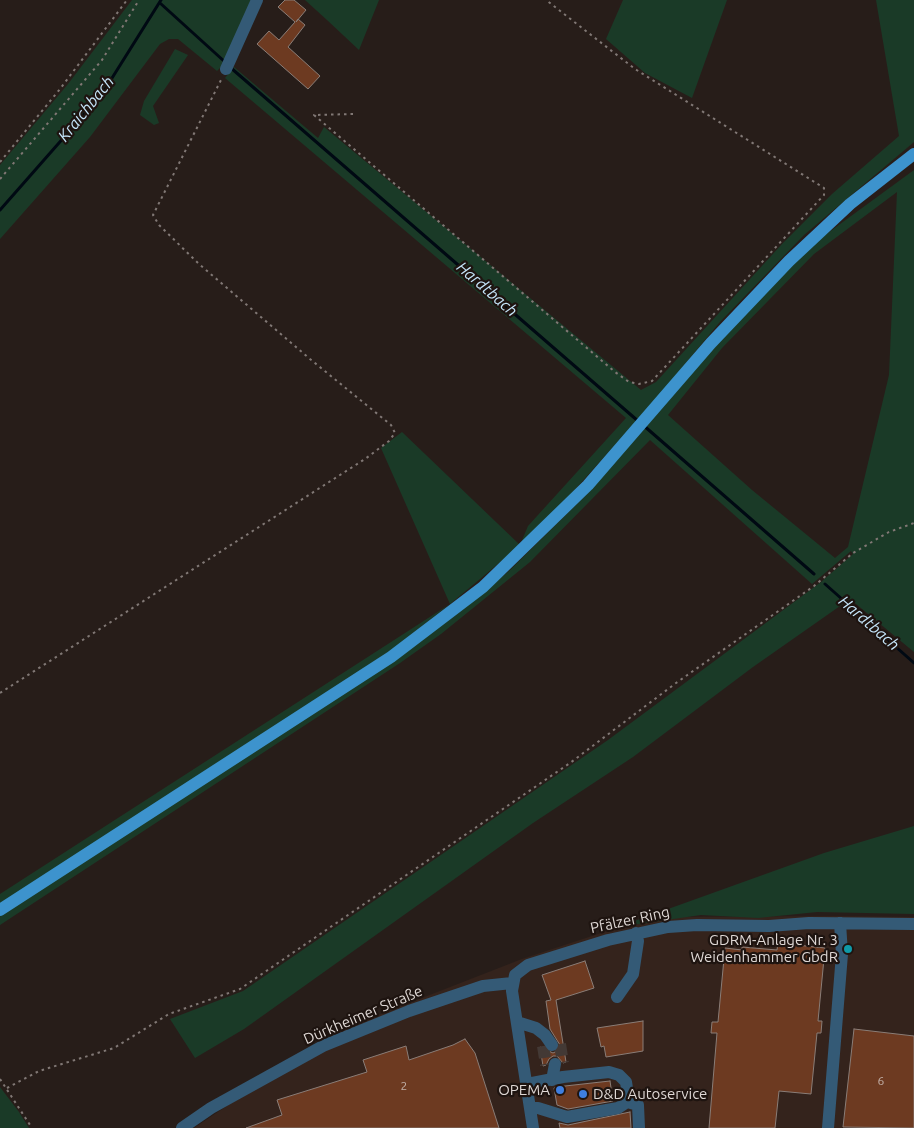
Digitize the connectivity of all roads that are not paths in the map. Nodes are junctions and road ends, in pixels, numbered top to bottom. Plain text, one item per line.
1 (257, 0) edge
2 (228, 65) road end
3 (914, 154) edge
4 (0, 910) edge
5 (840, 923) junction
6 (914, 924) edge
7 (636, 934) junction
8 (512, 983) junction
9 (617, 997) dead end
10 (516, 1022) junction
11 (551, 1043) tunnel mouth
12 (553, 1080) junction
13 (527, 1084) junction
14 (627, 1102) junction
15 (530, 1108) junction
16 (182, 1128) edge
17 (533, 1128) edge
18 (639, 1128) edge
19 (828, 1128) edge

1 - 2 street
3 - 4 main road
5 - 6 street, Pfälzer Ring
5 - 7 street, Pfälzer Ring
5 - 19 street
7 - 8 street, Pfälzer Ring
7 - 9 street
8 - 10 street
8 - 16 street, Dürkheimer Straße
10 - 11 street
10 - 13 street
12 - 12 street
12 - 13 street
12 - 14 street
13 - 15 street
14 - 15 street
14 - 18 street
15 - 17 street

